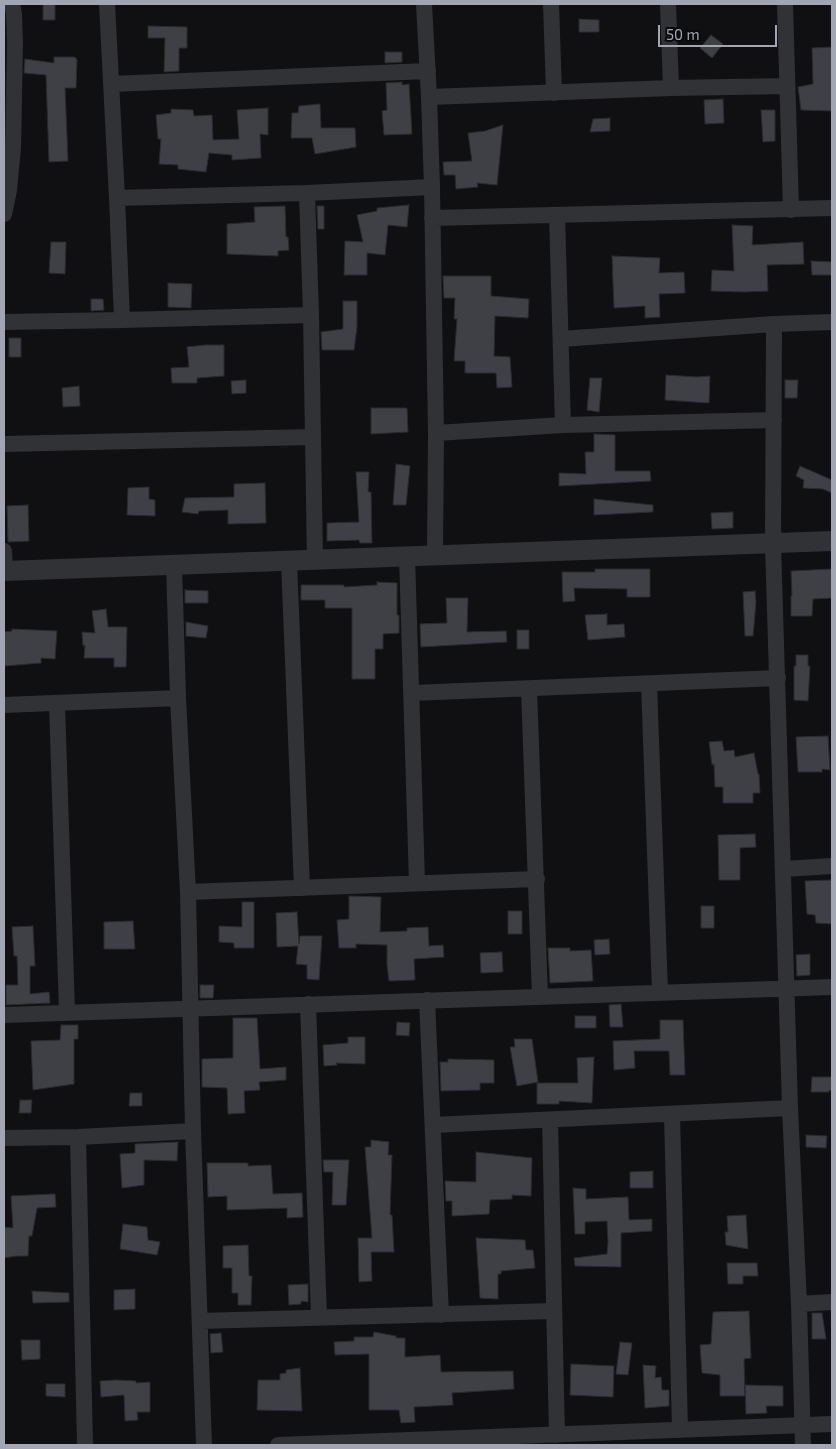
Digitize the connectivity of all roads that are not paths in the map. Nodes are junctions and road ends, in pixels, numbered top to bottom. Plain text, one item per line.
1 (12, 4) edge
2 (107, 4) edge
3 (424, 4) edge
4 (551, 4) edge
5 (668, 4) edge
6 (785, 4) edge
7 (428, 72) junction
8 (112, 84) junction
9 (787, 86) junction
10 (671, 88) junction
11 (554, 93) junction
12 (429, 97) junction
13 (8, 154) edge
14 (432, 187) junction
15 (307, 193) junction
16 (117, 198) junction
17 (832, 208) edge
18 (791, 210) junction
19 (4, 214) edge
20 (557, 215) junction
21 (432, 218) junction
22 (311, 315) junction
23 (122, 320) junction
24 (4, 322) edge
25 (832, 322) edge
26 (774, 324) junction
27 (560, 338) junction
28 (774, 420) junction
29 (562, 425) junction
30 (436, 433) junction
31 (312, 437) junction
32 (4, 444) edge
33 (832, 541) edge
34 (773, 544) junction
35 (4, 551) edge
36 (434, 555) junction
37 (407, 556) junction
38 (315, 560) junction
39 (289, 561) junction
40 (174, 564) junction
41 (4, 571) edge
42 (778, 678) junction
43 (650, 684) junction
44 (529, 689) junction
45 (412, 694) junction
46 (178, 698) junction
47 (57, 704) junction
48 (4, 705) edge
49 (832, 866) edge
50 (784, 869) junction
51 (536, 879) junction
52 (417, 883) junction
53 (302, 888) junction
54 (188, 892) junction
55 (832, 987) edge
56 (787, 988) junction
57 (660, 992) junction
58 (540, 997) junction
59 (427, 1000) junction
60 (308, 1004) junction
61 (190, 1009) junction
62 (67, 1012) junction
63 (4, 1015) edge
64 (790, 1108) junction
65 (672, 1114) junction
66 (550, 1120) junction
67 (433, 1125) junction
68 (193, 1131) junction
69 (78, 1136) junction
70 (4, 1138) edge
71 (832, 1302) edge
72 (799, 1304) junction
73 (554, 1311) junction
74 (442, 1315) junction
75 (319, 1317) junction
76 (200, 1321) junction
77 (832, 1424) edge
78 (802, 1425) junction
79 (680, 1430) junction
80 (556, 1435) junction
81 (440, 1443) edge
82 (85, 1445) edge
83 (204, 1445) edge
84 (278, 1445) edge
85 (803, 1445) edge

1 - 13 street
2 - 8 street
3 - 7 street
4 - 11 street
5 - 10 street
6 - 9 street
7 - 8 street
7 - 12 street
8 - 16 street
9 - 10 street
9 - 18 street
10 - 11 street
11 - 12 street
12 - 14 street
13 - 19 street
14 - 15 street
14 - 21 street
15 - 16 street
15 - 22 street
16 - 23 street
17 - 18 street
18 - 20 street
20 - 21 street
20 - 27 street
21 - 30 street
22 - 23 street
22 - 31 street
23 - 24 street
25 - 26 street
26 - 27 street
26 - 28 street
27 - 29 street
28 - 29 street
28 - 34 street
29 - 30 street
30 - 36 street
31 - 32 street
31 - 38 street
33 - 34 street
34 - 36 street
34 - 42 street
35 - 41 street
36 - 37 street
37 - 38 street
37 - 45 street
38 - 39 street
39 - 40 street
39 - 53 street
40 - 41 street
40 - 46 street
42 - 43 street
42 - 50 street
43 - 44 street
43 - 57 street
44 - 45 street
44 - 51 street
45 - 52 street
46 - 47 street
46 - 54 street
47 - 48 street
47 - 62 street
49 - 50 street
50 - 56 street
51 - 52 street
51 - 58 street
52 - 53 street
53 - 54 street
54 - 61 street
55 - 56 street
56 - 57 street
56 - 64 street
57 - 58 street
58 - 59 street
59 - 60 street
59 - 67 street
60 - 61 street
60 - 75 street
61 - 62 street
61 - 68 street
62 - 63 street
64 - 65 street
64 - 72 street
65 - 66 street
65 - 79 street
66 - 67 street
66 - 73 street
67 - 74 street
68 - 69 street
68 - 76 street
69 - 70 street
69 - 82 street
71 - 72 street
72 - 78 street
73 - 74 street
73 - 80 street
74 - 75 street
75 - 76 street
76 - 83 street
77 - 78 street
78 - 79 street
78 - 85 street
79 - 80 street
80 - 81 street
81 - 84 street

